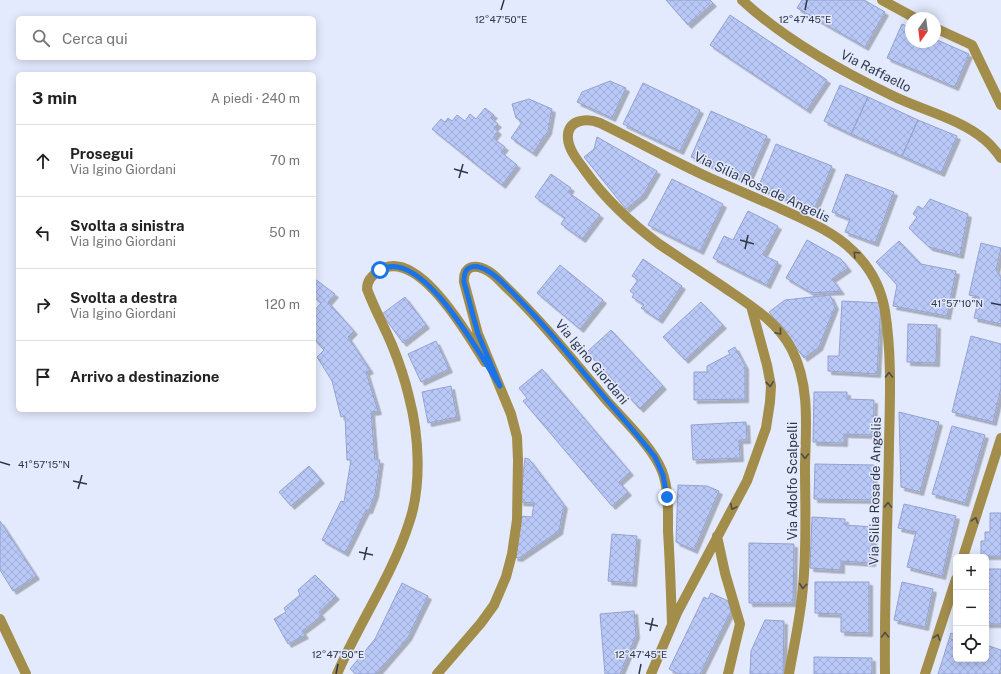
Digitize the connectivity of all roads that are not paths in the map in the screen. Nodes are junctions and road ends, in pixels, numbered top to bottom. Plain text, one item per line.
1 (742, 0) edge
2 (882, 0) edge
3 (905, 13) edge
4 (941, 31) edge
5 (1001, 105) edge
6 (1001, 158) edge
7 (751, 306) junction
8 (500, 386) junction
9 (1001, 438) edge
10 (718, 536) junction
11 (964, 554) edge
12 (953, 587) edge
13 (0, 619) edge
14 (672, 624) junction
15 (26, 674) edge
16 (337, 674) edge
17 (437, 674) edge
18 (651, 674) edge
19 (728, 674) edge
20 (789, 674) edge
21 (885, 674) edge
22 (925, 674) edge

1 - 6 street, Via Raffaello
2 - 3 street
4 - 5 street
7 -> 10 street
7 -> 20 street, Via Adolfo Scalpelli
21 -> 7 street, Via Silia Rosa de Angelis
8 - 14 street, Via Igino Giordani
8 - 16 street, Via Igino Giordani
8 - 17 street, Via Igino Giordani
11 -> 9 street
10 - 14 street
10 - 19 street
22 -> 12 street
13 - 15 street
14 - 18 street

